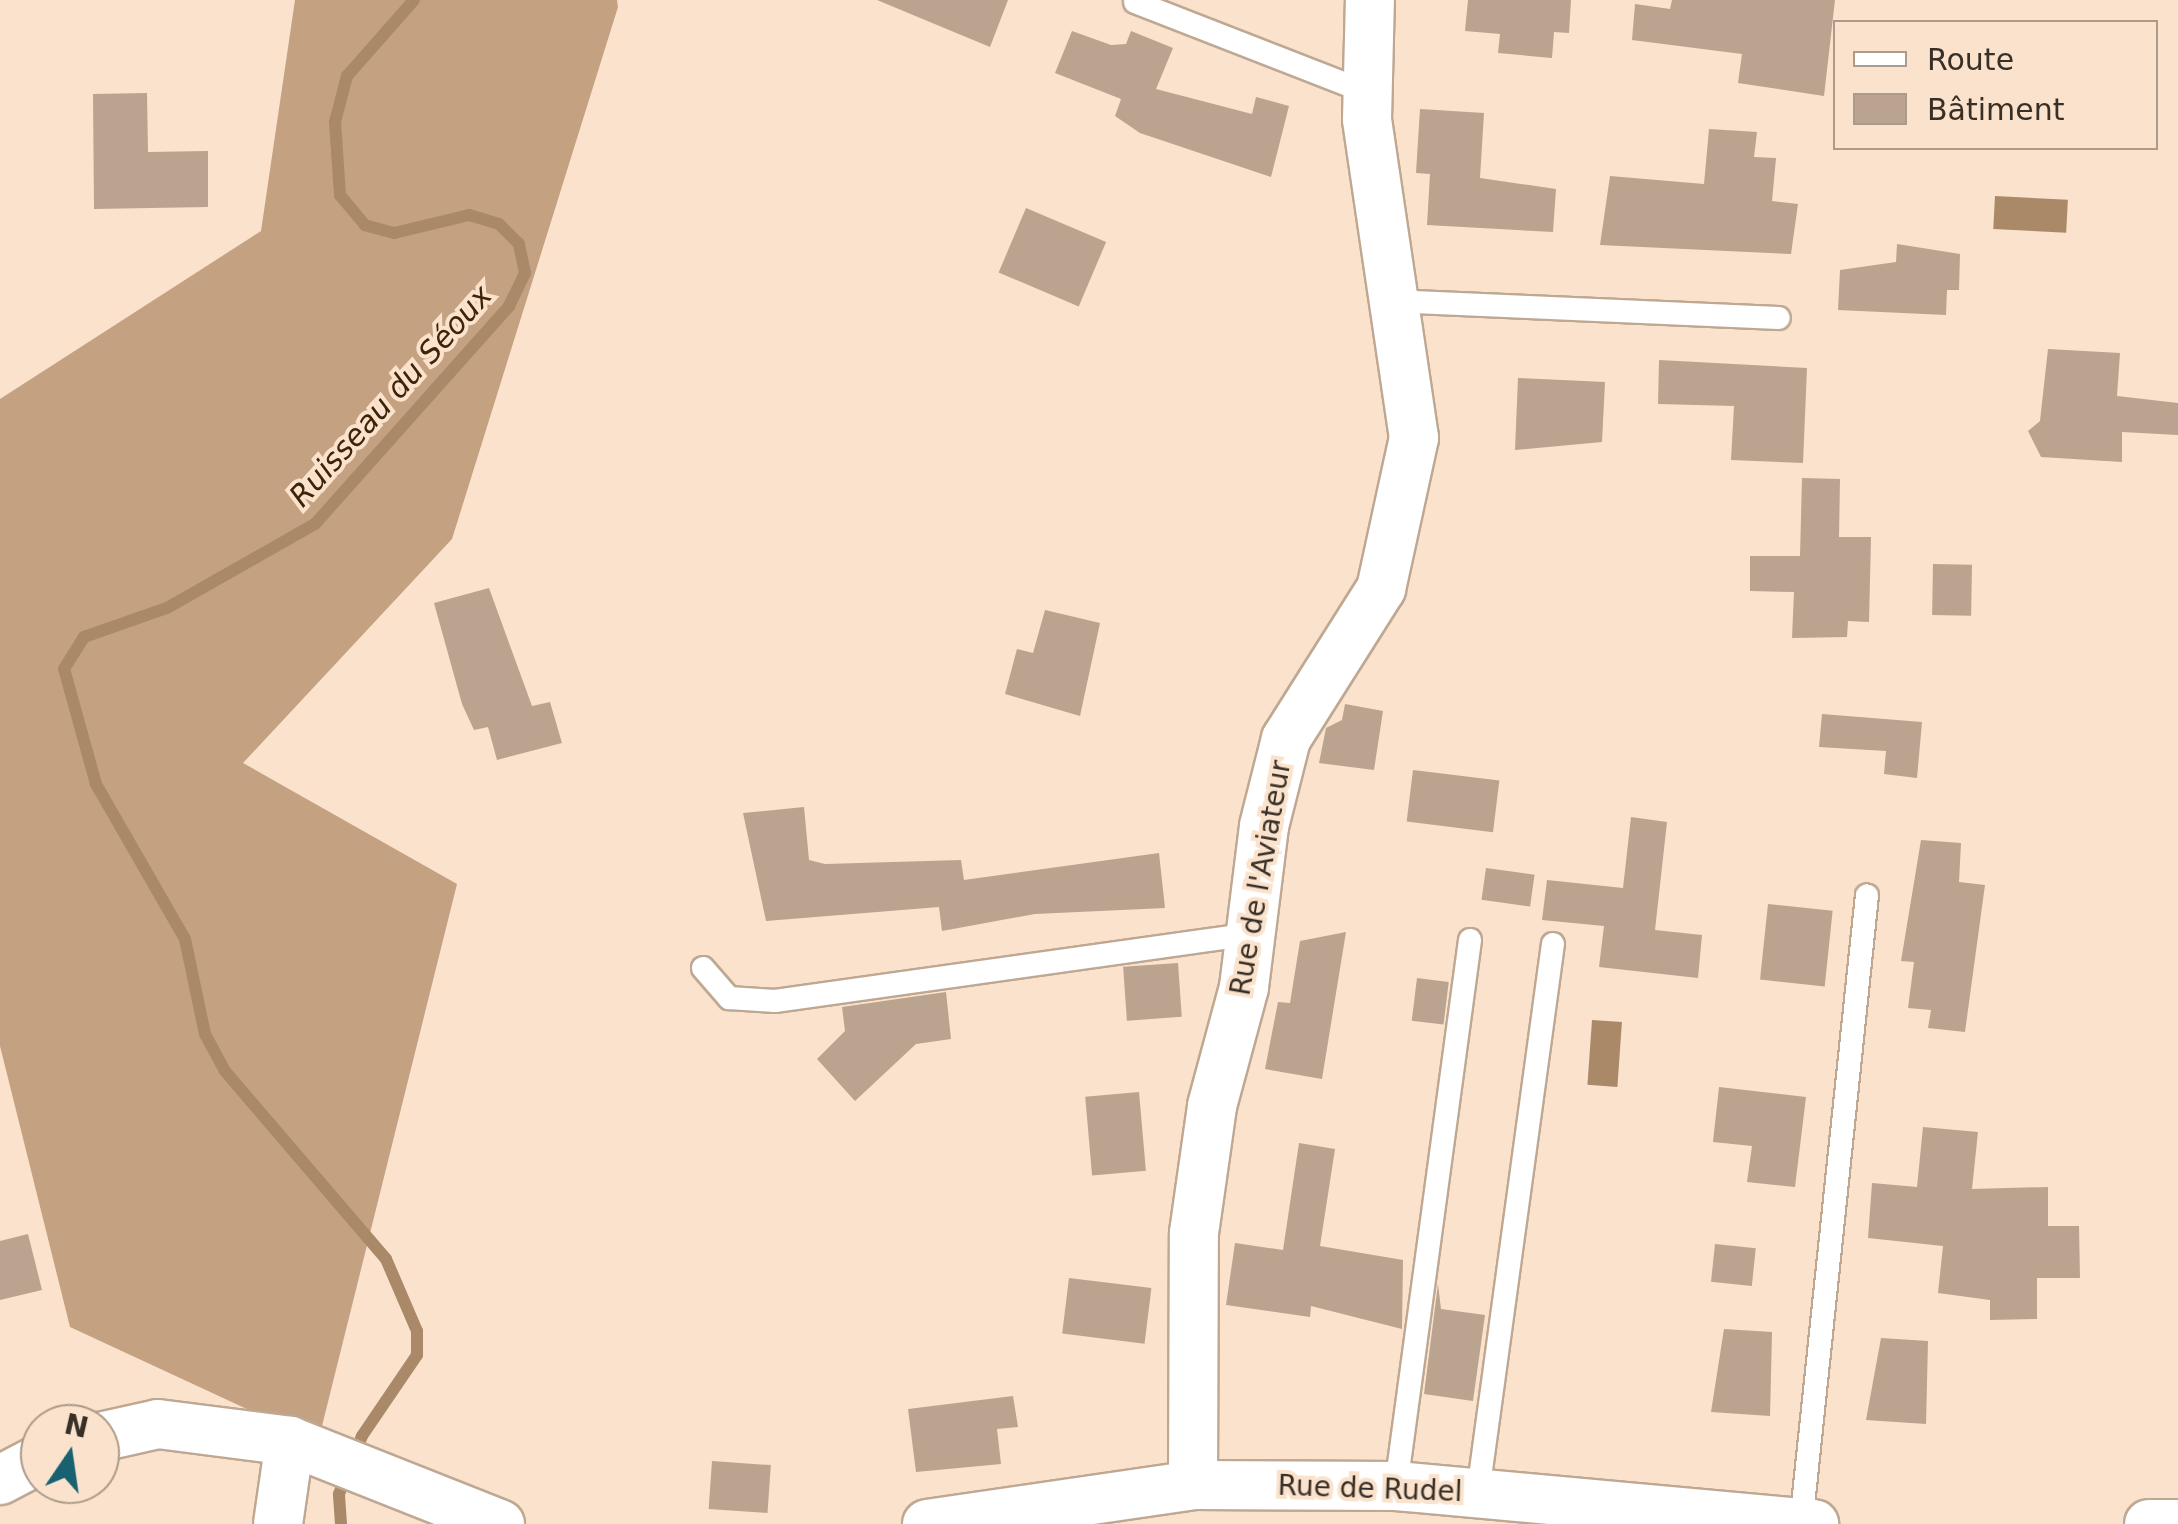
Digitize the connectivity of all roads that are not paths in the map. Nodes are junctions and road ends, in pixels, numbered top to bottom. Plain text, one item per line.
1 (1370, 0) edge
2 (1135, 2) edge
3 (1368, 93) junction
4 (1391, 300) junction
5 (1779, 318) dead end
6 (1867, 895) dead end
7 (1251, 934) junction
8 (1470, 940) dead end
9 (1553, 944) dead end
10 (703, 968) dead end
11 (120, 1433) edge
12 (311, 1446) junction
13 (1193, 1486) junction
14 (1478, 1492) junction
15 (1395, 1505) edge
16 (278, 1524) edge
17 (500, 1524) edge
18 (928, 1524) edge
19 (1801, 1524) edge
20 (1814, 1524) edge
21 (2149, 1524) edge
22 (2178, 1524) edge

1 - 3 street, Rue de l'Aviateur
2 - 3 lane
3 - 4 street, Rue de l'Aviateur
4 - 5 lane
4 - 7 street, Rue de l'Aviateur
6 - 19 lane
7 - 10 lane
7 - 13 street, Rue de l'Aviateur
8 - 15 lane
9 - 14 lane
11 - 12 street
12 - 16 street
12 - 17 street
13 - 15 street, Rue de Rudel
13 - 18 street, Rue de Rudel
14 - 15 street, Rue de Rudel
14 - 19 street, Rue de Rudel
19 - 20 street, Rue de Rudel
21 - 22 street

